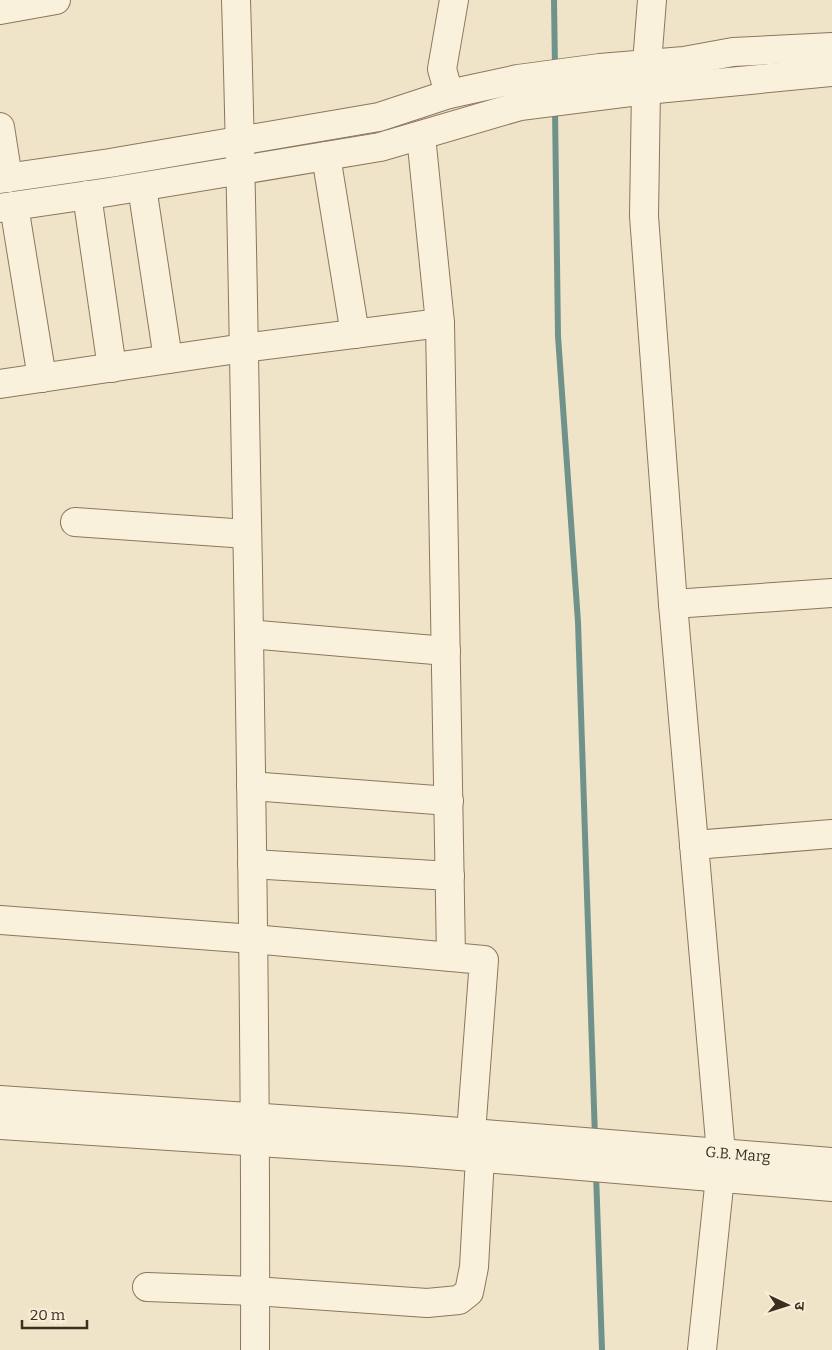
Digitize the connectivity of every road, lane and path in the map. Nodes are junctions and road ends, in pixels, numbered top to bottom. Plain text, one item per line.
1 (56, 0) edge
2 (236, 0) edge
3 (454, 0) edge
4 (652, 0) edge
5 (0, 10) edge
6 (832, 46) edge
7 (647, 63) junction
8 (832, 72) edge
9 (646, 90) junction
10 (449, 94) junction
11 (0, 127) edge
12 (421, 136) junction
13 (241, 141) junction
14 (326, 156) junction
15 (241, 170) junction
16 (4, 179) edge
17 (142, 187) junction
18 (87, 195) junction
19 (7, 207) edge
20 (440, 322) junction
21 (355, 334) junction
22 (244, 348) junction
23 (168, 359) junction
24 (112, 368) junction
25 (42, 378) junction
26 (0, 384) edge
27 (75, 522) dead end
28 (247, 534) junction
29 (832, 593) edge
30 (673, 604) junction
31 (249, 634) junction
32 (446, 651) junction
33 (251, 786) junction
34 (449, 801) junction
35 (832, 834) edge
36 (694, 845) junction
37 (252, 864) junction
38 (450, 876) junction
39 (0, 920) edge
40 (253, 939) junction
41 (451, 957) junction
42 (0, 1100) edge
43 (0, 1125) edge
44 (255, 1129) junction
45 (477, 1142) junction
46 (832, 1162) edge
47 (720, 1165) junction
48 (832, 1187) edge
49 (147, 1287) dead end
50 (255, 1291) junction
51 (255, 1350) edge
52 (702, 1350) edge

1 - 5 street
2 - 13 street
3 - 10 street
4 - 7 street
6 - 7 street
7 - 10 street
8 - 9 street
9 - 12 street
9 - 30 street
10 - 13 street
11 - 16 street
12 - 14 street
12 - 20 street
13 - 15 street
13 - 16 street
14 - 15 street
14 - 21 street
15 - 17 street
15 - 22 street
17 - 18 street
17 - 23 street
18 - 19 street
18 - 24 street
19 - 25 street
20 - 21 street
20 - 32 street
21 - 22 street
22 - 23 street
22 - 28 street
23 - 24 street
24 - 25 street
25 - 26 street
27 - 28 street
28 - 31 street
29 - 30 street
30 - 36 street
31 - 32 street
31 - 33 street
32 - 34 street
33 - 34 street
33 - 37 street
34 - 38 street
35 - 36 street
36 - 47 street
37 - 38 street
37 - 40 street
38 - 41 street
39 - 40 street
40 - 41 street
40 - 44 street
41 - 45 street
42 - 44 street
43 - 44 street
44 - 45 street
44 - 50 street
45 - 47 street
45 - 50 street
46 - 47 street, G.B. Marg
47 - 48 street
47 - 52 street
49 - 50 street
50 - 51 street

